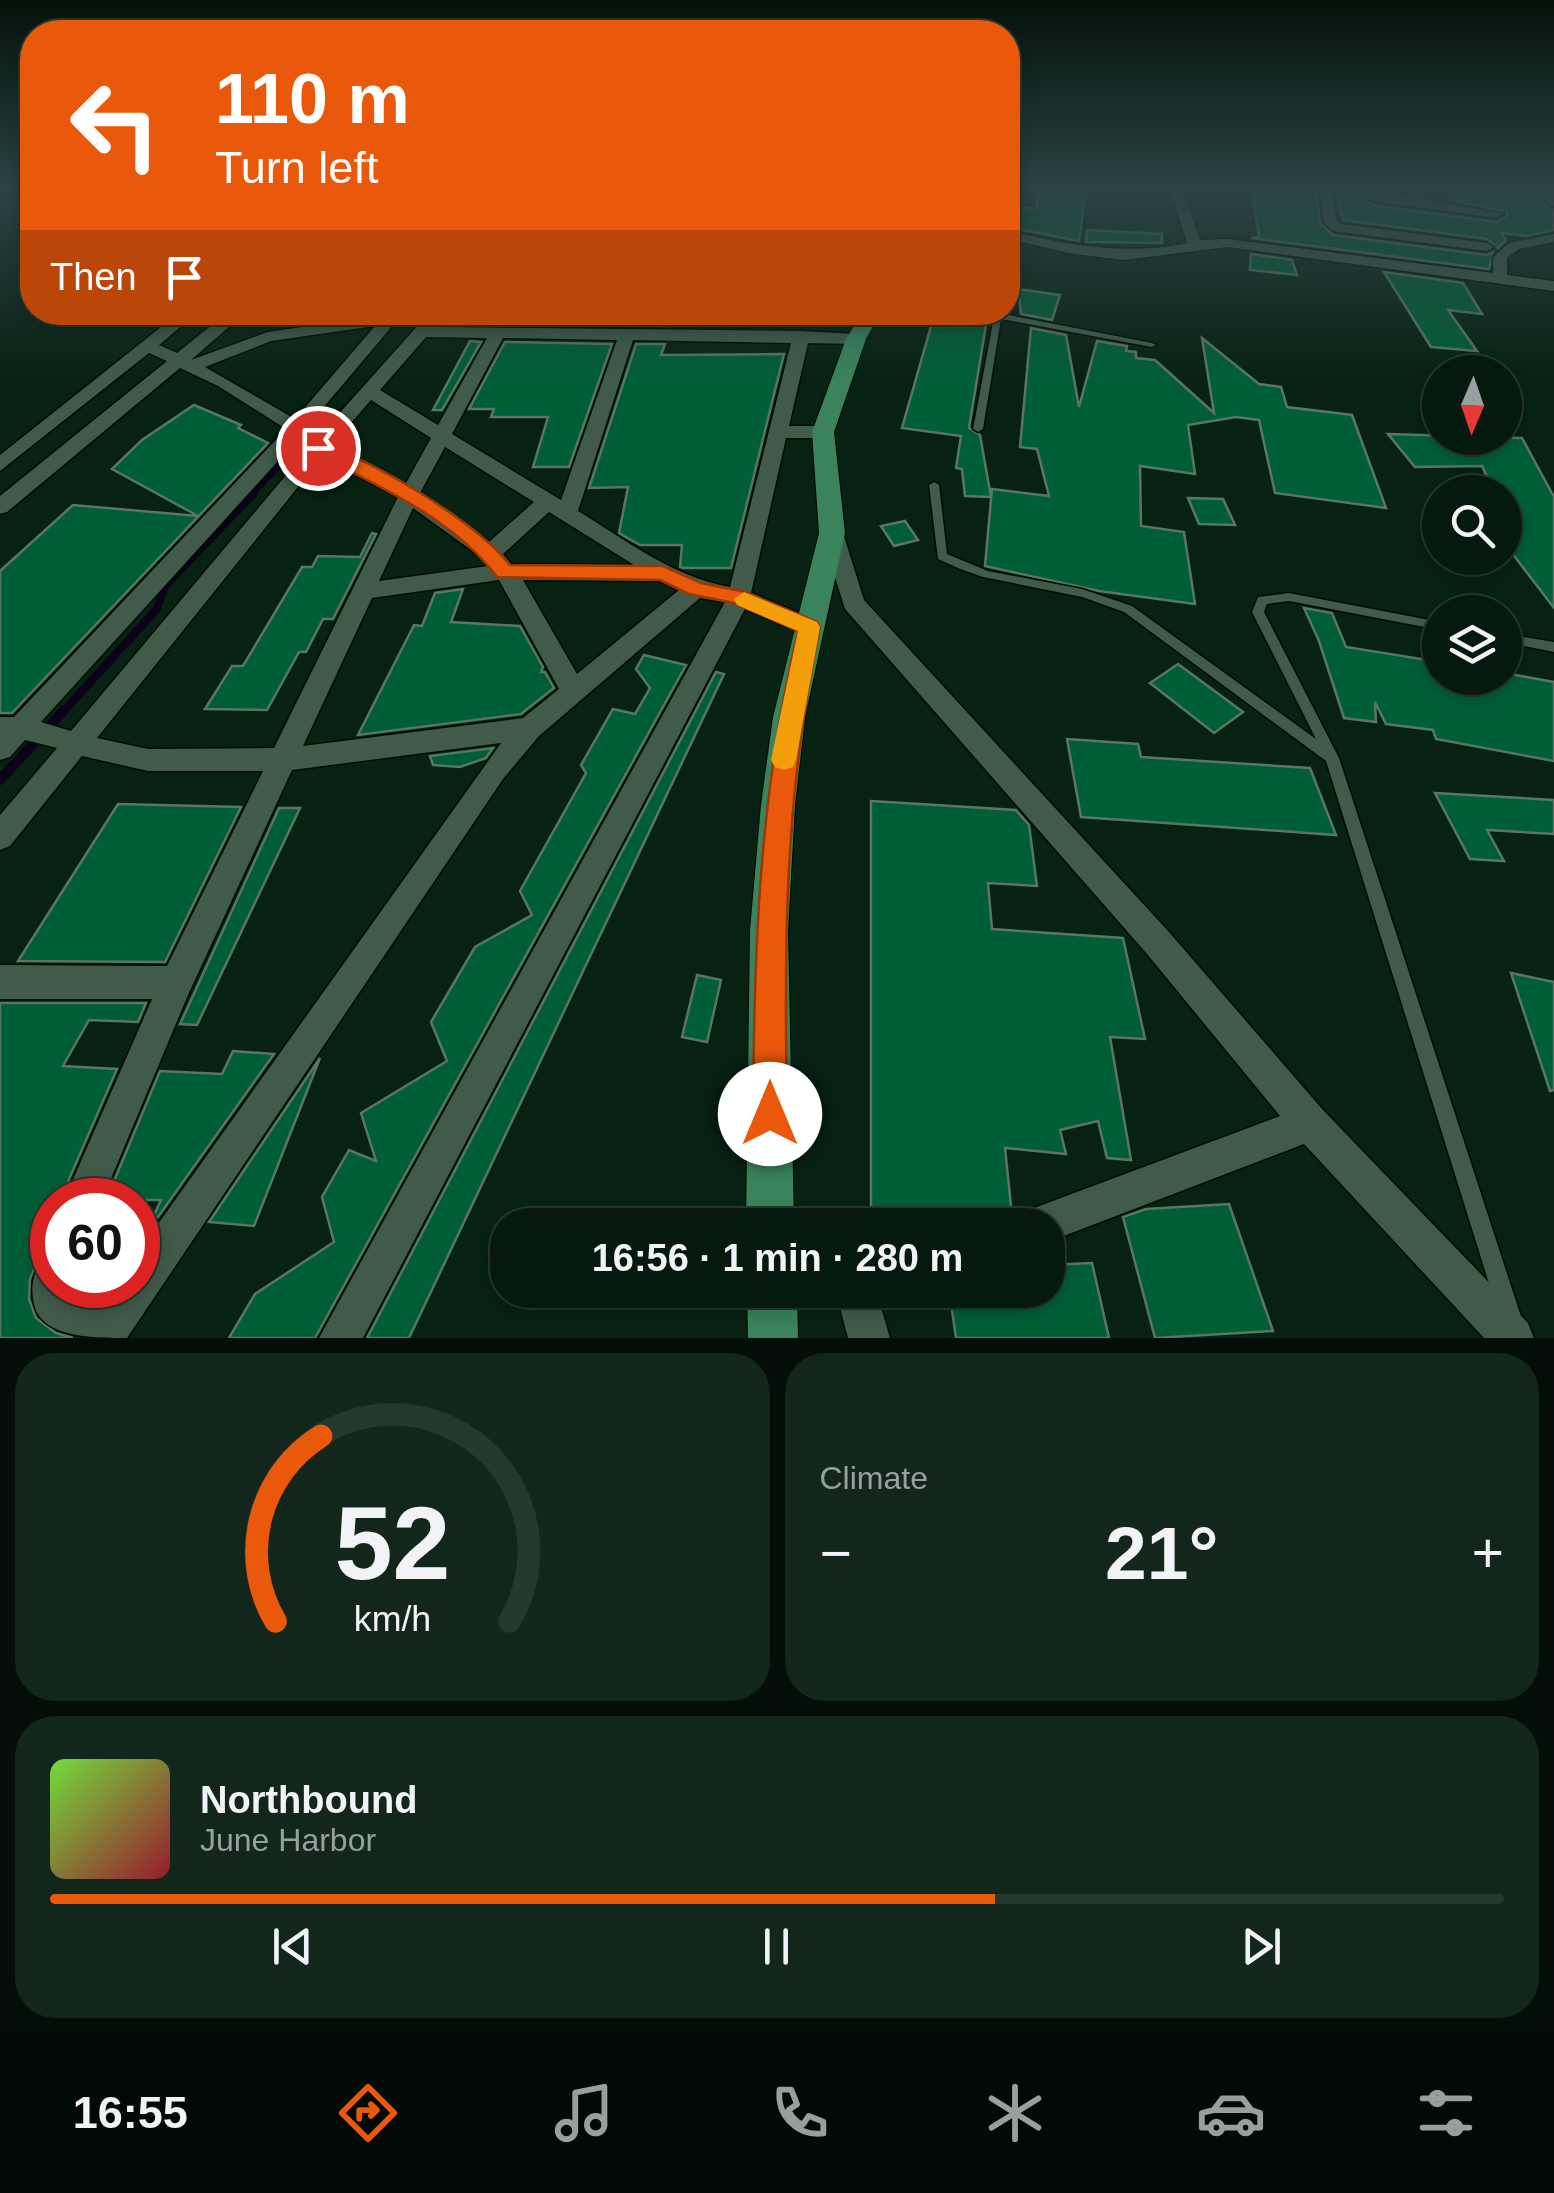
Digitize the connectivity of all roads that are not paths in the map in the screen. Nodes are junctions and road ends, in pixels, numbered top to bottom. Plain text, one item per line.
1 (1118, 253) edge
2 (1155, 253) edge
3 (1301, 253) edge
4 (1392, 253) edge
5 (1494, 253) edge
6 (1396, 268) junction
7 (1500, 280) junction
8 (1554, 286) edge
9 (1020, 320) edge
10 (174, 325) edge
11 (224, 325) edge
12 (273, 325) edge
13 (342, 325) edge
14 (385, 325) edge
15 (427, 325) edge
16 (996, 325) edge
17 (864, 326) edge
18 (420, 332) junction
19 (290, 334) junction
20 (496, 334) junction
21 (627, 335) junction
22 (802, 336) junction
23 (1152, 345) dead end
24 (148, 346) junction
25 (186, 362) junction
26 (368, 391) junction
27 (297, 428) junction
28 (978, 430) dead end
29 (776, 432) junction
30 (824, 432) junction
31 (443, 438) junction
32 (318, 448) junction
33 (0, 465) edge
34 (934, 485) dead end
35 (410, 495) junction
36 (557, 507) junction
37 (0, 508) edge
38 (832, 534) junction
39 (497, 562) junction
40 (663, 573) junction
41 (696, 589) junction
42 (364, 590) junction
43 (738, 597) junction
44 (1422, 623) edge
45 (810, 627) junction
46 (1522, 641) edge
47 (1554, 648) edge
48 (574, 692) junction
49 (10, 726) edge
50 (530, 728) junction
51 (73, 744) junction
52 (0, 749) edge
53 (1332, 758) junction
54 (284, 760) junction
55 (0, 836) edge
56 (0, 982) edge
57 (176, 983) junction
58 (1310, 1122) junction
59 (92, 1178) edge
60 (770, 1208) edge
61 (1065, 1215) edge
62 (55, 1308) edge
63 (772, 1308) edge
64 (861, 1308) edge
65 (107, 1331) edge
66 (340, 1338) edge
67 (772, 1338) edge
68 (868, 1338) edge
69 (1515, 1338) edge

1 - 2 street
3 - 6 street
4 - 6 street
5 - 7 street
6 - 7 street
7 - 8 street
9 - 23 lane
10 - 24 street
11 - 25 street
12 - 19 street
13 - 19 street
14 - 27 street
15 - 18 street
16 - 28 lane
17 - 22 street
17 - 30 main road
18 - 20 street
18 - 26 street
19 - 25 street
20 - 21 street
20 - 31 street
21 - 22 street
21 - 36 street
22 - 29 street
24 - 25 street
24 - 33 street
25 - 27 street
25 - 37 street
26 - 31 street
26 - 32 street
27 - 32 street
27 - 49 street
29 - 30 street
29 - 43 street
30 - 38 main road
31 - 35 street
31 - 36 street
32 - 35 street
32 - 51 street
34 - 53 lane
35 - 39 street
35 - 42 street
36 - 39 street
36 - 40 street
38 - 45 main road
38 - 58 street
39 - 40 street
39 - 42 street
39 - 48 street
40 - 41 street
41 - 43 street
41 - 48 street
42 - 54 street
43 - 45 street
43 - 66 street
44 - 53 lane
45 - 60 main road
46 - 47 lane
48 - 50 street
49 - 51 street
49 - 52 street
50 - 54 street
50 - 65 street
51 - 54 street
51 - 55 street
53 - 69 lane
54 - 57 street
56 - 57 street
57 - 59 street
58 - 61 street
58 - 69 street
62 - 65 street
63 - 67 main road
64 - 68 street

